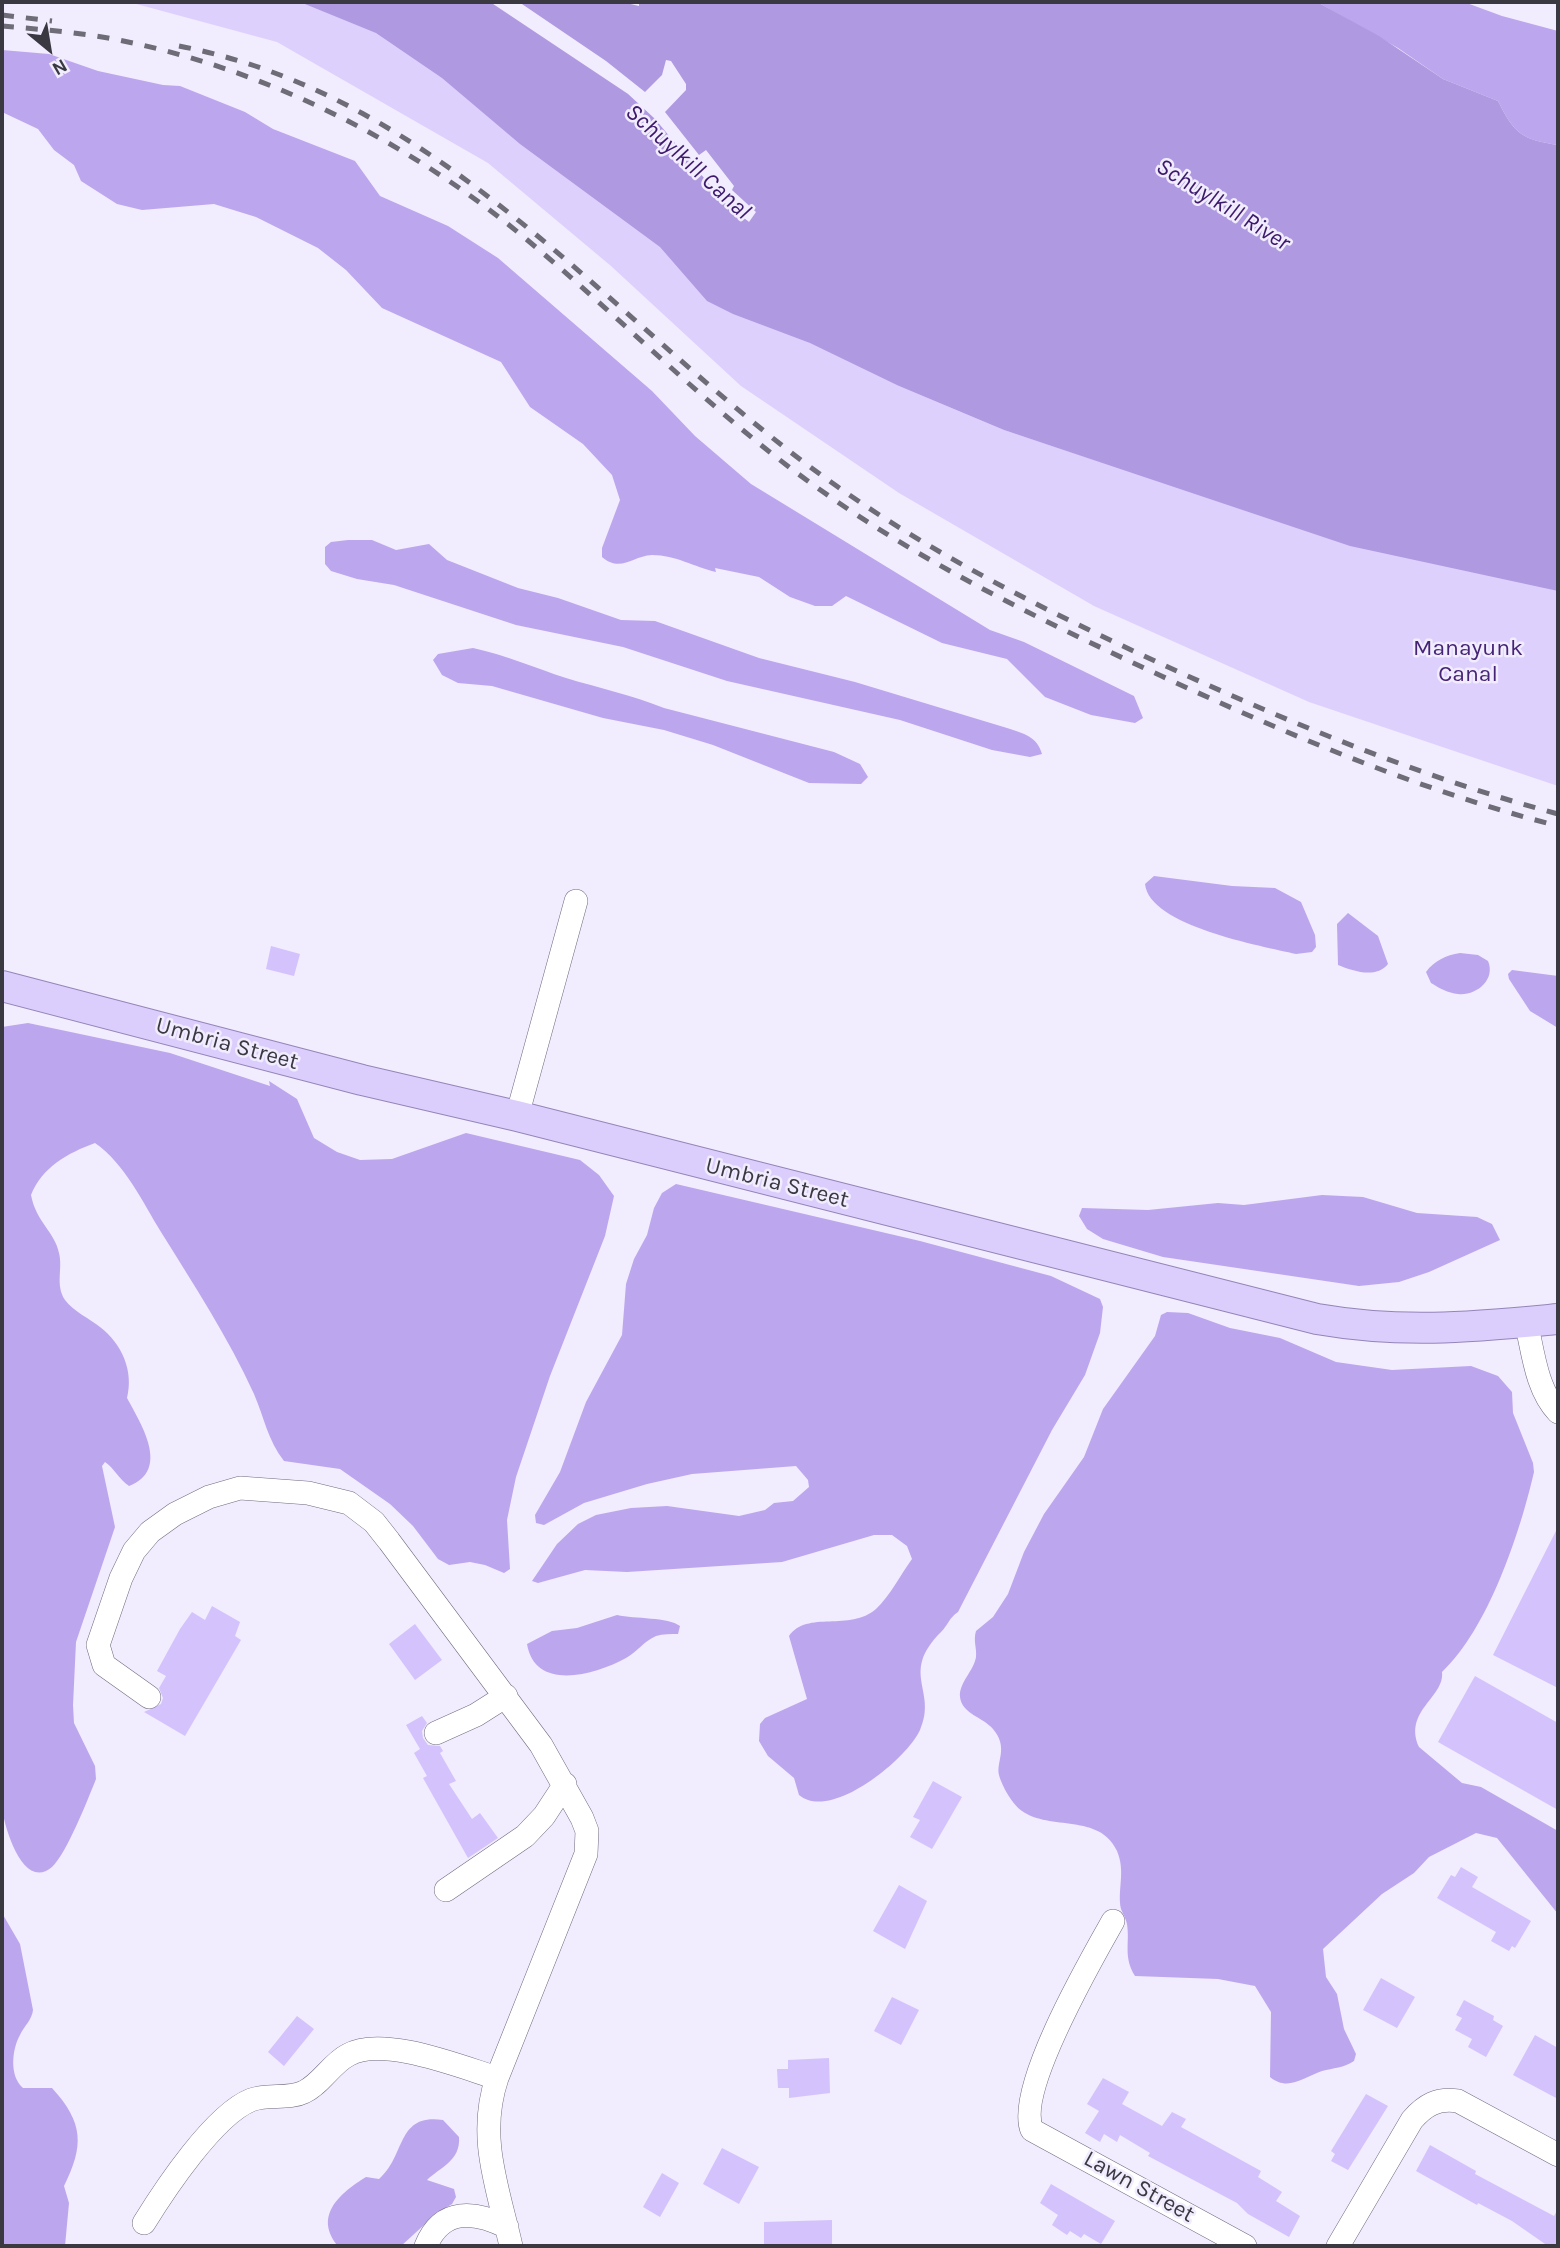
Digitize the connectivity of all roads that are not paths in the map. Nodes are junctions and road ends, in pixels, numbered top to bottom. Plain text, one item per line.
1 (576, 901) dead end
2 (2, 986) edge
3 (517, 1116) junction
4 (1526, 1322) junction
5 (1558, 1323) edge
6 (1558, 1412) edge
7 (506, 1696) junction
8 (149, 1697) dead end
9 (436, 1733) dead end
10 (565, 1784) junction
11 (446, 1890) dead end
12 (1113, 1921) dead end
13 (497, 2078) junction
14 (1558, 2155) edge
15 (144, 2223) dead end
16 (509, 2237) edge
17 (426, 2246) edge
18 (1245, 2246) edge
19 (1338, 2246) edge

1 - 3 street
2 - 3 main road, Umbria Street
3 - 4 main road, Umbria Street
4 - 5 main road, Umbria Street
4 - 6 street
7 - 8 street
7 - 9 street
7 - 10 street
10 - 11 street
10 - 13 street
12 - 18 street, Lawn Street
13 - 15 street
13 - 16 street
14 - 19 street
16 - 17 street

